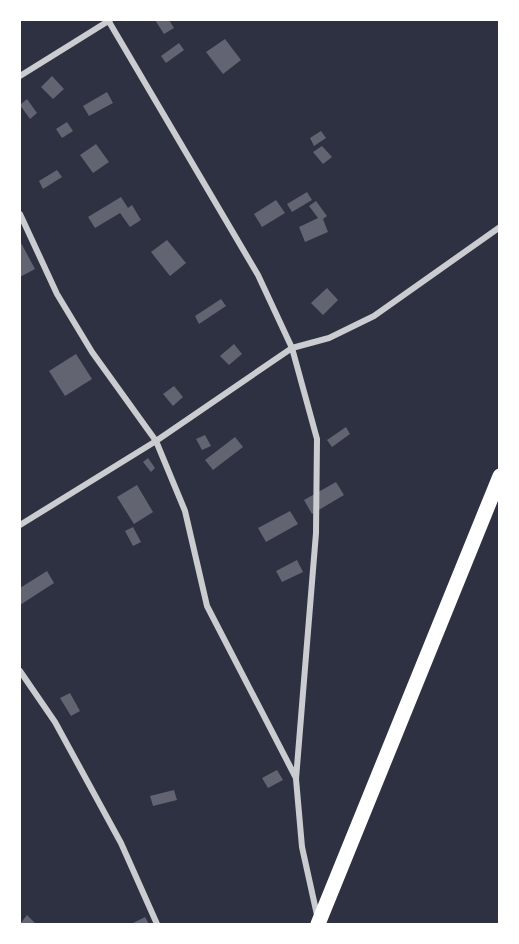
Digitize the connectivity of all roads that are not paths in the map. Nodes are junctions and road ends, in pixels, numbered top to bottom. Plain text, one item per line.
1 (109, 20) edge
2 (20, 76) edge
3 (20, 214) edge
4 (500, 227) edge
5 (292, 348) junction
6 (156, 441) junction
7 (499, 480) edge
8 (20, 525) edge
9 (20, 671) edge
10 (296, 779) junction
11 (157, 924) edge
12 (318, 924) edge

1 - 2 street
1 - 5 street
3 - 6 street
4 - 5 street
5 - 6 street
5 - 10 street
6 - 8 street
6 - 10 street
7 - 12 highway
9 - 11 street
10 - 12 street

